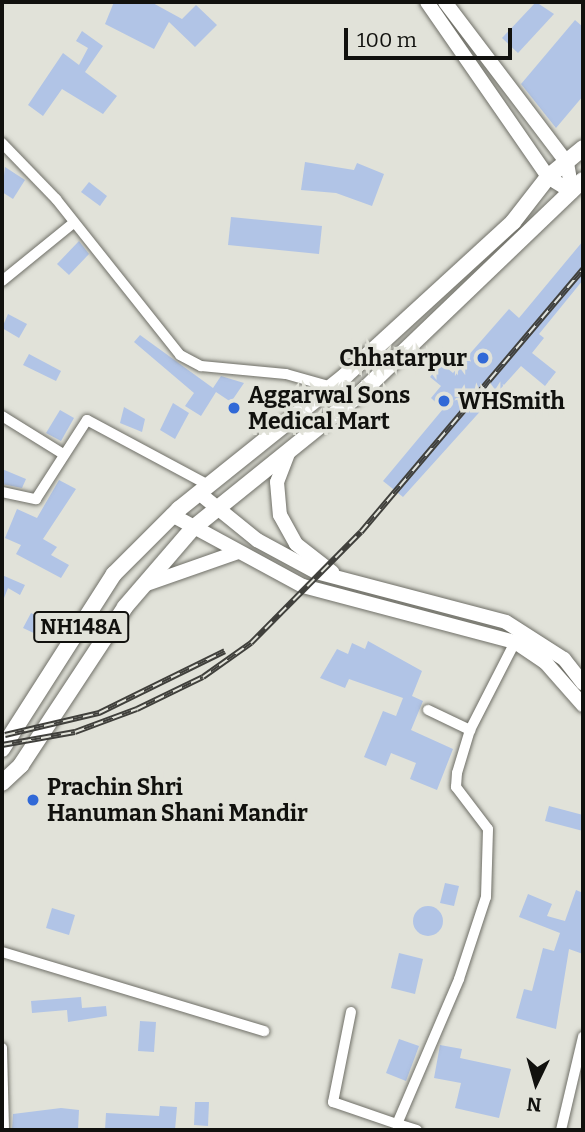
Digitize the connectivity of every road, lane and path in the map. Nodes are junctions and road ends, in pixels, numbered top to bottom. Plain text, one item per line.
1 (427, 2) edge
2 (445, 2) edge
3 (2, 143) edge
4 (583, 148) edge
5 (566, 163) junction
6 (548, 177) junction
7 (578, 186) edge
8 (71, 225) junction
9 (2, 281) edge
10 (332, 387) junction
11 (2, 416) edge
12 (289, 452) junction
13 (63, 454) junction
14 (204, 489) junction
15 (2, 492) edge
16 (214, 507) junction
17 (172, 515) junction
18 (192, 529) junction
19 (238, 552) junction
20 (337, 575) junction
21 (140, 586) junction
22 (515, 642) junction
23 (583, 683) edge
24 (583, 705) edge
25 (428, 710) dead end
26 (470, 730) junction
27 (2, 749) edge
28 (2, 783) edge
29 (2, 952) edge
30 (351, 1012) dead end
31 (264, 1031) dead end
32 (583, 1037) edge
33 (3, 1055) edge
34 (397, 1124) junction
35 (4, 1130) edge
36 (416, 1130) edge
37 (561, 1130) edge

1 - 6 main road
2 - 5 main road
3 - 8 street
4 - 5 highway, NH148A
5 - 6 highway, NH148A
5 - 7 main road
6 - 7 main road
6 - 10 highway, NH148A
7 - 12 highway, NH148A
8 - 9 street
8 - 10 street
10 - 14 highway, NH148A
11 - 13 street
12 - 16 highway, NH148A
12 - 20 main road
13 - 14 street
13 - 15 street
14 - 16 main road
14 - 17 highway, NH148A
16 - 18 highway, NH148A
16 - 20 main road
17 - 18 main road
17 - 27 highway, NH148A
18 - 19 main road
18 - 21 highway, NH148A
19 - 21 main road
19 - 22 main road
20 - 23 main road
21 - 28 highway, NH148A
22 - 24 main road
22 - 26 street
25 - 26 street
26 - 34 street
29 - 31 street
30 - 34 street
32 - 37 street
33 - 35 street
34 - 36 street

